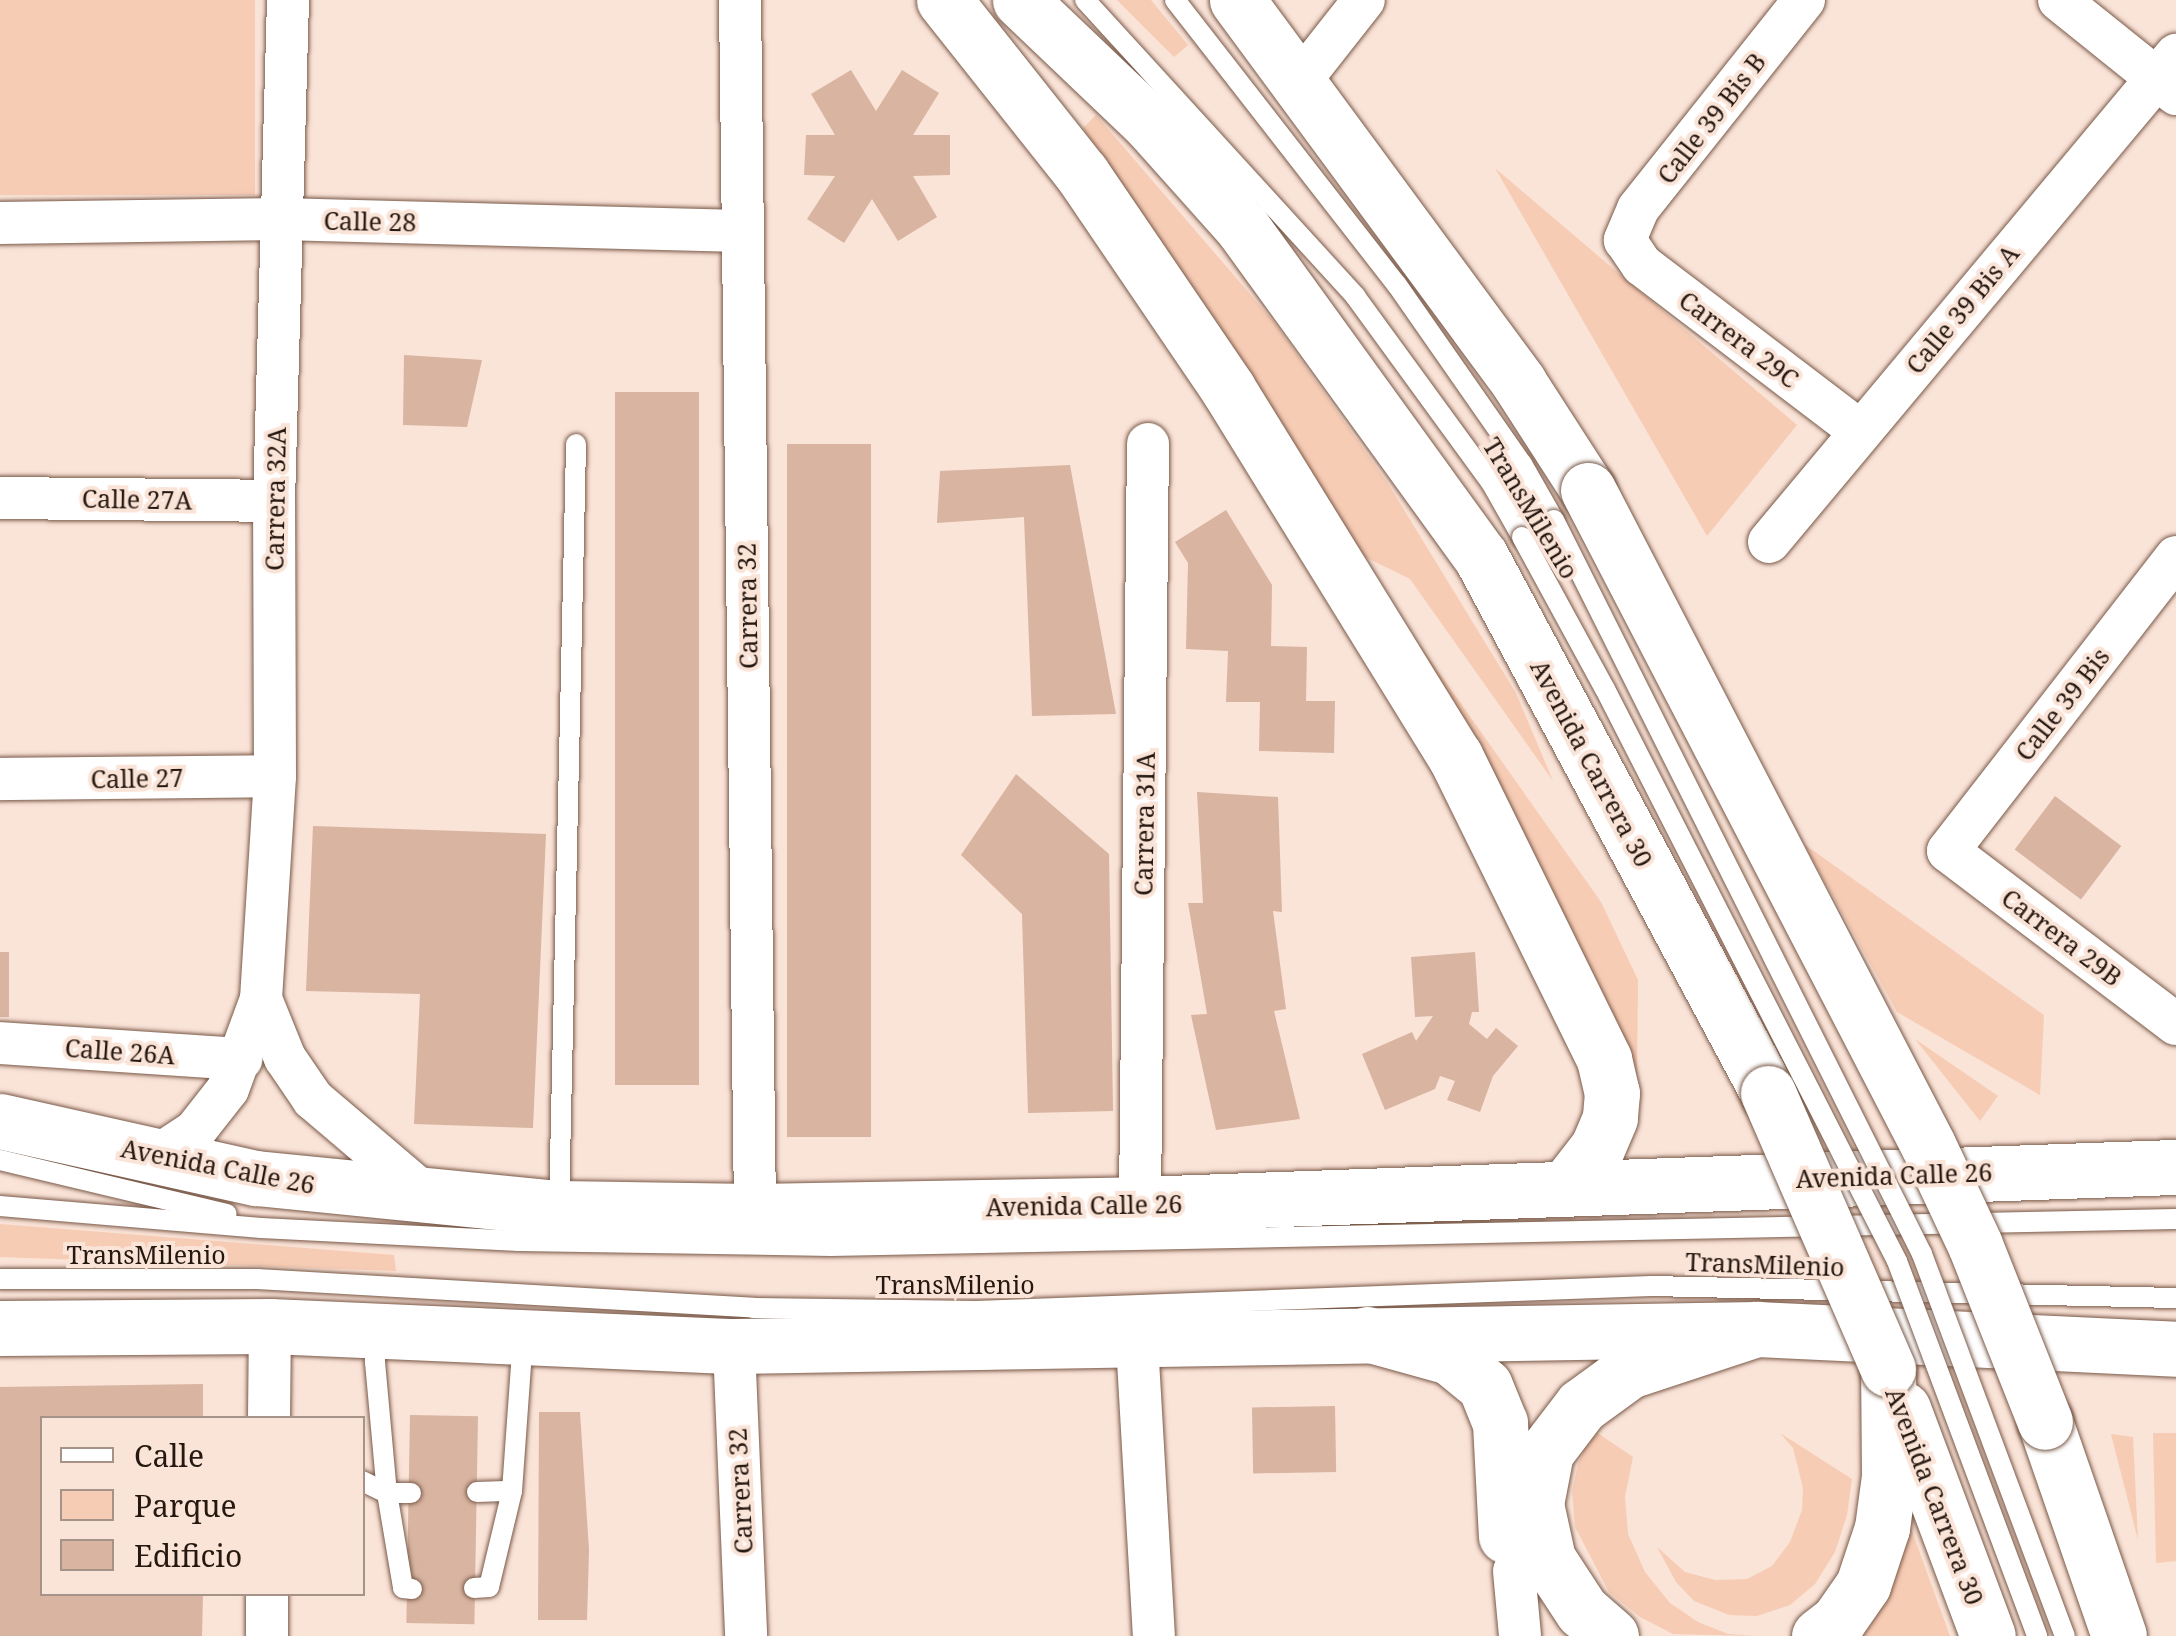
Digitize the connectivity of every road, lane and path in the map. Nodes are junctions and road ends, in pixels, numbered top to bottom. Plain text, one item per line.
1 (288, 0) edge
2 (740, 0) edge
3 (944, 0) edge
4 (1020, 0) edge
5 (1085, 0) edge
6 (1175, 0) edge
7 (1222, 0) edge
8 (1236, 0) edge
9 (1364, 0) edge
10 (1804, 0) edge
11 (2064, 1) edge
12 (2169, 75) edge
13 (1297, 86) junction
14 (280, 219) junction
15 (0, 223) edge
16 (741, 231) junction
17 (1625, 240) joint
18 (1860, 431) junction
19 (576, 444) dead end
20 (1148, 444) dead end
21 (0, 498) edge
22 (274, 501) junction
23 (1571, 505) junction
24 (1770, 542) dead end
25 (1502, 546) junction
26 (2176, 557) edge
27 (274, 776) junction
28 (0, 780) edge
29 (1948, 851) joint
30 (261, 999) junction
31 (2176, 1024) edge
32 (0, 1043) edge
33 (240, 1059) junction
34 (0, 1121) edge
35 (156, 1156) junction
36 (0, 1160) edge
37 (2176, 1167) edge
38 (1566, 1188) junction
39 (429, 1198) junction
40 (1140, 1204) junction
41 (0, 1206) edge
42 (559, 1208) junction
43 (755, 1211) junction
44 (2176, 1219) edge
45 (297, 1229) junction
46 (0, 1279) edge
47 (2176, 1298) edge
48 (270, 1326) junction
49 (0, 1328) edge
50 (378, 1330) junction
51 (1757, 1330) junction
52 (1367, 1334) junction
53 (523, 1337) junction
54 (1137, 1343) junction
55 (734, 1346) junction
56 (2176, 1348) edge
57 (1888, 1369) junction
58 (269, 1416) edge
59 (365, 1483) edge
60 (512, 1491) junction
61 (477, 1492) dead end
62 (387, 1493) junction
63 (411, 1493) dead end
64 (1514, 1571) junction
65 (474, 1588) dead end
66 (412, 1589) dead end
67 (267, 1596) edge
68 (267, 1636) edge
69 (746, 1636) edge
70 (1154, 1636) edge
71 (1520, 1636) edge
72 (1556, 1636) edge
73 (1611, 1636) edge
74 (1819, 1636) edge
75 (1988, 1636) edge
76 (2037, 1636) edge
77 (2065, 1636) edge
78 (2119, 1636) edge

1 - 14 street, Carrera 32A
2 - 16 street, Carrera 32
3 - 38 main road
4 - 25 main road, Avenida Carrera 30
5 - 25 lane, TransMilenio
6 - 23 lane, TransMilenio
7 - 13 main road
8 - 13 main road
9 - 13 street
10 - 17 street, Calle 39 Bis B
11 - 12 street
12 - 18 street, Calle 39 Bis A
13 - 23 main road
14 - 15 street, Calle 28
14 - 16 street, Calle 28
14 - 22 street, Carrera 32A
16 - 43 street, Carrera 32
17 - 18 street, Carrera 29C
18 - 24 street, Calle 39 Bis A
19 - 42 lane
20 - 40 street, Carrera 31A
21 - 22 street, Calle 27A
22 - 27 street, Carrera 32A
23 - 77 lane, TransMilenio, bridge
23 - 78 main road, bridge
25 - 57 main road, Avenida Carrera 30, bridge
25 - 76 lane, TransMilenio, bridge
26 - 29 street, Calle 39 Bis
27 - 28 street, Calle 27
27 - 30 street, Carrera 32A
29 - 31 street, Carrera 29B
30 - 33 street, Carrera 32A
30 - 39 street, Carrera 32A
32 - 33 street, Calle 26A
33 - 35 street, Carrera 32A
34 - 35 main road, Avenida Calle 26
35 - 39 main road, Avenida Calle 26
36 - 45 lane, TransMilenio
37 - 38 main road, Avenida Calle 26
38 - 40 main road, Avenida Calle 26
39 - 42 main road, Avenida Calle 26
40 - 43 main road, Avenida Calle 26
41 - 45 lane, TransMilenio
42 - 43 main road, Avenida Calle 26
44 - 45 lane, TransMilenio
46 - 47 lane, TransMilenio
48 - 49 main road
48 - 50 main road
48 - 58 street
50 - 53 main road
50 - 62 lane
51 - 52 main road
51 - 56 main road
51 - 73 main road
52 - 54 main road
52 - 64 main road
53 - 55 main road
53 - 60 lane
54 - 55 main road
54 - 70 street
55 - 69 street, Carrera 32
57 - 74 main road
57 - 75 main road, Avenida Carrera 30
59 - 62 lane
60 - 61 lane
60 - 65 lane
62 - 63 lane
62 - 66 lane
64 - 71 street
64 - 72 main road
67 - 68 street

